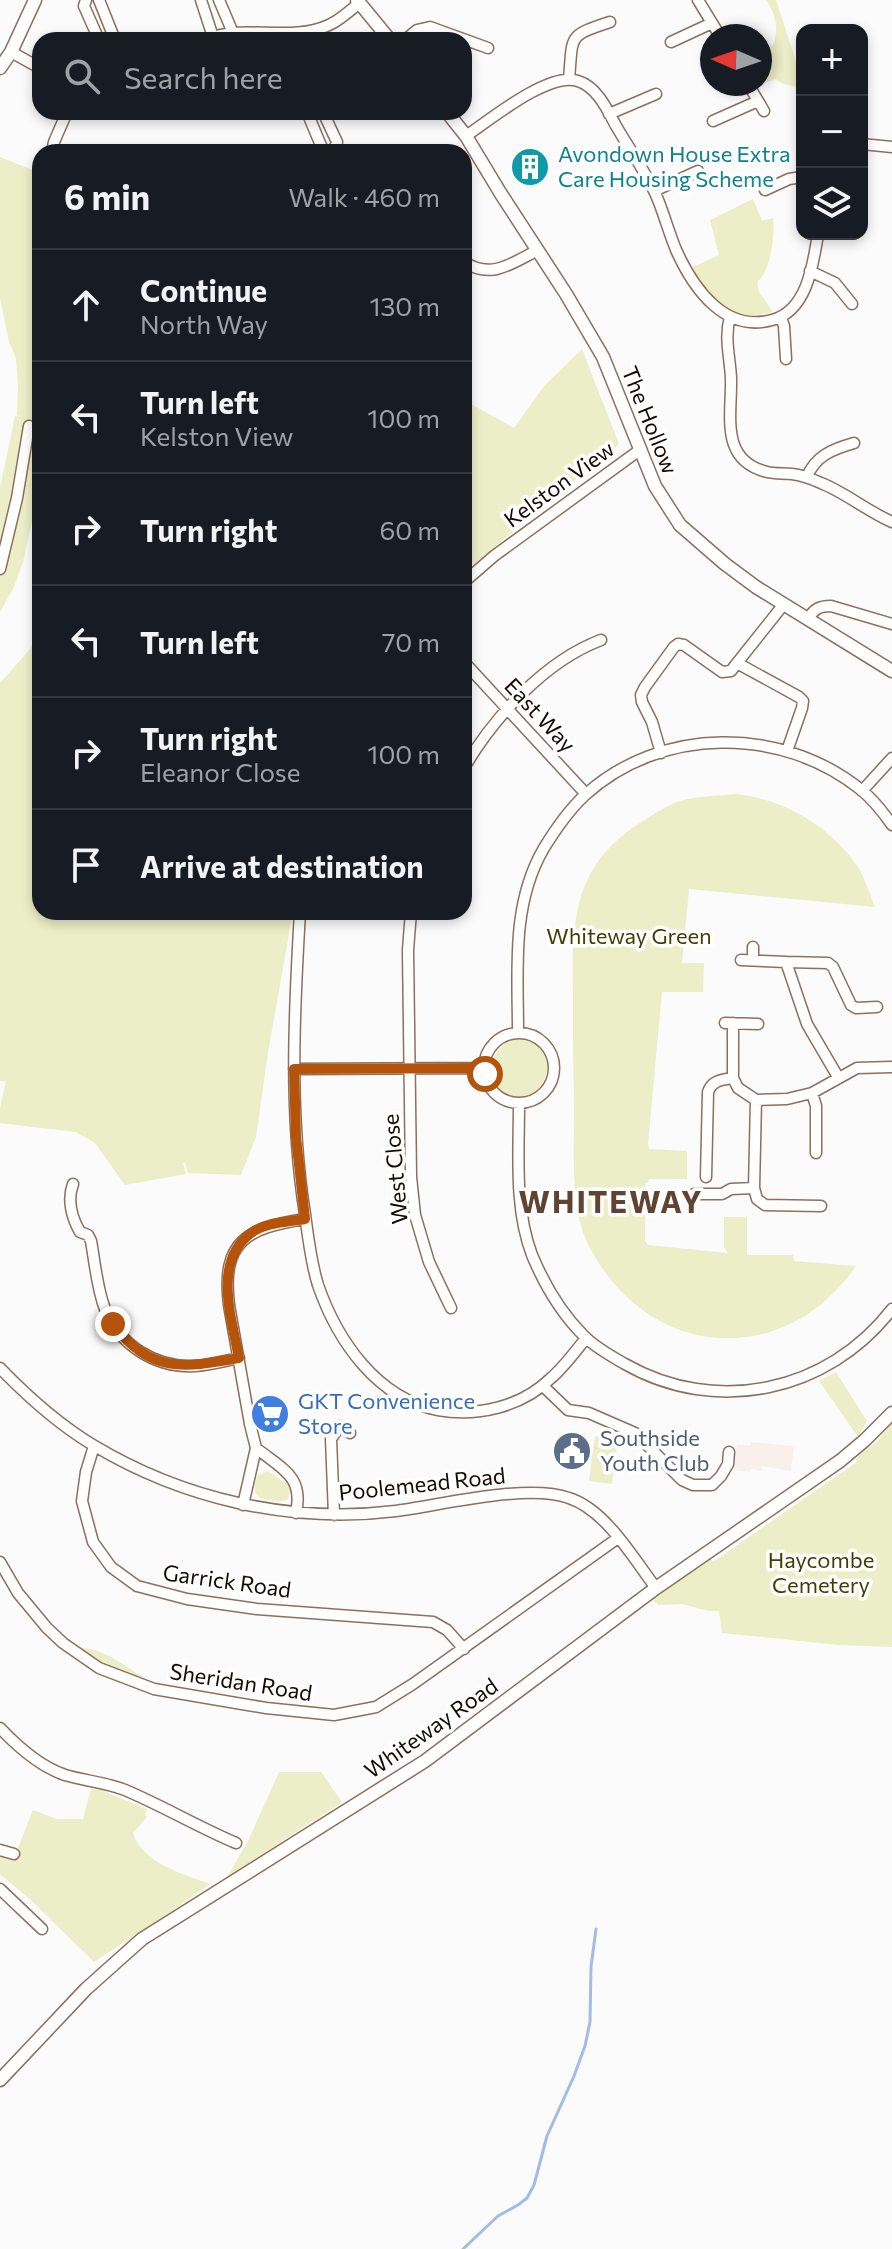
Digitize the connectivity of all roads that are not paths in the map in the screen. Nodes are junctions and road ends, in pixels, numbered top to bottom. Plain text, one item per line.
1 (35, 0) edge
2 (86, 0) edge
3 (99, 0) edge
4 (201, 0) edge
5 (219, 0) edge
6 (698, 0) edge
7 (358, 2) edge
8 (610, 22) dead end
9 (712, 23) joint
10 (95, 32) edge
11 (112, 32) edge
12 (208, 32) edge
13 (233, 32) edge
14 (310, 32) edge
15 (383, 32) edge
16 (415, 32) edge
17 (442, 32) edge
18 (671, 42) dead end
19 (472, 43) edge
20 (488, 48) dead end
21 (11, 52) junction
22 (32, 64) edge
23 (0, 68) edge
24 (569, 79) junction
25 (656, 94) dead end
26 (755, 96) edge
27 (609, 114) junction
28 (64, 120) edge
29 (310, 120) edge
30 (327, 120) edge
31 (453, 120) edge
32 (713, 121) dead end
33 (466, 136) junction
34 (54, 144) edge
35 (320, 144) edge
36 (336, 144) edge
37 (471, 144) edge
38 (868, 145) edge
39 (472, 146) edge
40 (892, 147) edge
41 (698, 171) dead end
42 (796, 178) edge
43 (765, 190) dead end
44 (654, 191) junction
45 (817, 240) edge
46 (538, 250) junction
47 (472, 265) edge
48 (810, 271) junction
49 (852, 304) dead end
50 (730, 317) junction
51 (781, 318) junction
52 (786, 359) dead end
53 (24, 432) dead end
54 (854, 443) dead end
55 (641, 449) junction
56 (807, 477) junction
57 (892, 522) edge
58 (0, 569) edge
59 (472, 575) edge
60 (784, 604) junction
61 (808, 619) junction
62 (892, 624) edge
63 (601, 640) dead end
64 (737, 663) junction
65 (472, 671) edge
66 (892, 671) edge
67 (507, 709) junction
68 (787, 751) junction
69 (661, 753) junction
70 (472, 757) edge
71 (892, 758) edge
72 (862, 791) junction
73 (586, 794) junction
74 (892, 825) edge
75 (300, 920) edge
76 (410, 920) edge
77 (753, 947) dead end
78 (741, 960) dead end
79 (753, 960) junction
80 (786, 962) junction
81 (877, 1007) dead end
82 (758, 1024) dead end
83 (518, 1032) junction
84 (892, 1067) edge
85 (409, 1068) junction
86 (483, 1068) junction
87 (294, 1069) junction
88 (838, 1077) junction
89 (733, 1078) junction
90 (812, 1093) junction
91 (756, 1100) junction
92 (519, 1104) junction
93 (820, 1145) dead end
94 (706, 1177) dead end
95 (73, 1184) dead end
96 (754, 1188) junction
97 (694, 1194) dead end
98 (821, 1206) dead end
99 (305, 1219) junction
100 (451, 1308) dead end
101 (892, 1309) edge
102 (586, 1338) junction
103 (239, 1358) junction
104 (0, 1368) edge
105 (543, 1386) junction
106 (892, 1413) edge
107 (350, 1433) dead end
108 (94, 1446) junction
109 (256, 1448) junction
110 (729, 1452) dead end
111 (243, 1505) junction
112 (296, 1513) junction
113 (334, 1515) junction
114 (618, 1538) junction
115 (0, 1562) edge
116 (656, 1588) junction
117 (464, 1649) junction
118 (0, 1728) edge
119 (236, 1843) dead end
120 (0, 1850) edge
121 (14, 1854) dead end
122 (0, 1889) edge
123 (42, 1929) dead end
124 (0, 2080) edge

1 - 21 street
2 - 10 street
3 - 11 street
4 - 12 street
5 - 13 street
6 - 9 street
7 - 14 street
7 - 15 street
8 - 24 street
9 - 18 street
16 - 17 street
19 - 20 street
21 - 22 street
21 - 23 street
24 - 27 street
24 - 33 street
25 - 27 street
26 - 32 street
27 - 44 street
28 - 34 street
29 - 35 street
30 - 36 street
31 - 33 street, The Hollow
33 - 37 street, The Hollow
38 - 40 street
39 - 46 street, The Hollow
41 - 44 street
42 - 43 street
44 - 50 street
45 - 48 street
46 - 47 street
46 - 55 street, The Hollow
48 - 49 street
48 - 51 street
50 - 51 street
50 - 56 street
51 - 52 street
53 - 58 street
54 - 56 street
55 - 59 street, Kelston View
55 - 60 street, The Hollow
56 - 57 street
60 - 61 street, The Hollow
60 - 64 street
61 - 62 street
61 - 66 street, The Hollow
63 - 67 street
64 - 68 street
64 - 69 street
65 - 67 street, East Way
67 - 70 street
67 - 73 street, East Way
68 - 69 street
68 - 72 street
69 - 73 street
71 - 72 street
72 - 74 street
73 - 83 street
75 - 87 street
76 - 85 street, West Close
77 - 79 street
78 - 79 street
79 - 80 street
80 - 81 street
80 - 88 street
82 - 89 street
83 - 86 street
83 - 92 street
84 - 88 street
85 - 86 street
85 - 87 street
85 - 100 street, West Close
86 - 92 street
87 - 99 street
88 - 90 street
89 - 91 street
89 - 94 street
90 - 91 street
90 - 93 street
91 - 96 street
92 - 102 street
95 - 103 street
96 - 97 street
96 - 98 street
99 - 103 street
99 - 105 street
101 - 102 street
102 - 105 street
103 - 109 street
104 - 108 street, Poolemead Road
105 - 110 street
106 - 116 street, Whiteway Road
107 - 113 street
108 - 111 street, Poolemead Road
108 - 117 street, Garrick Road
109 - 111 street
109 - 112 street
111 - 112 street, Poolemead Road
112 - 113 street, Poolemead Road
113 - 114 street, Poolemead Road
114 - 116 street, Poolemead Road
114 - 117 street, Sheridan Road
115 - 117 street, Sheridan Road
116 - 124 street, Whiteway Road
118 - 119 street
120 - 121 street
122 - 123 street

